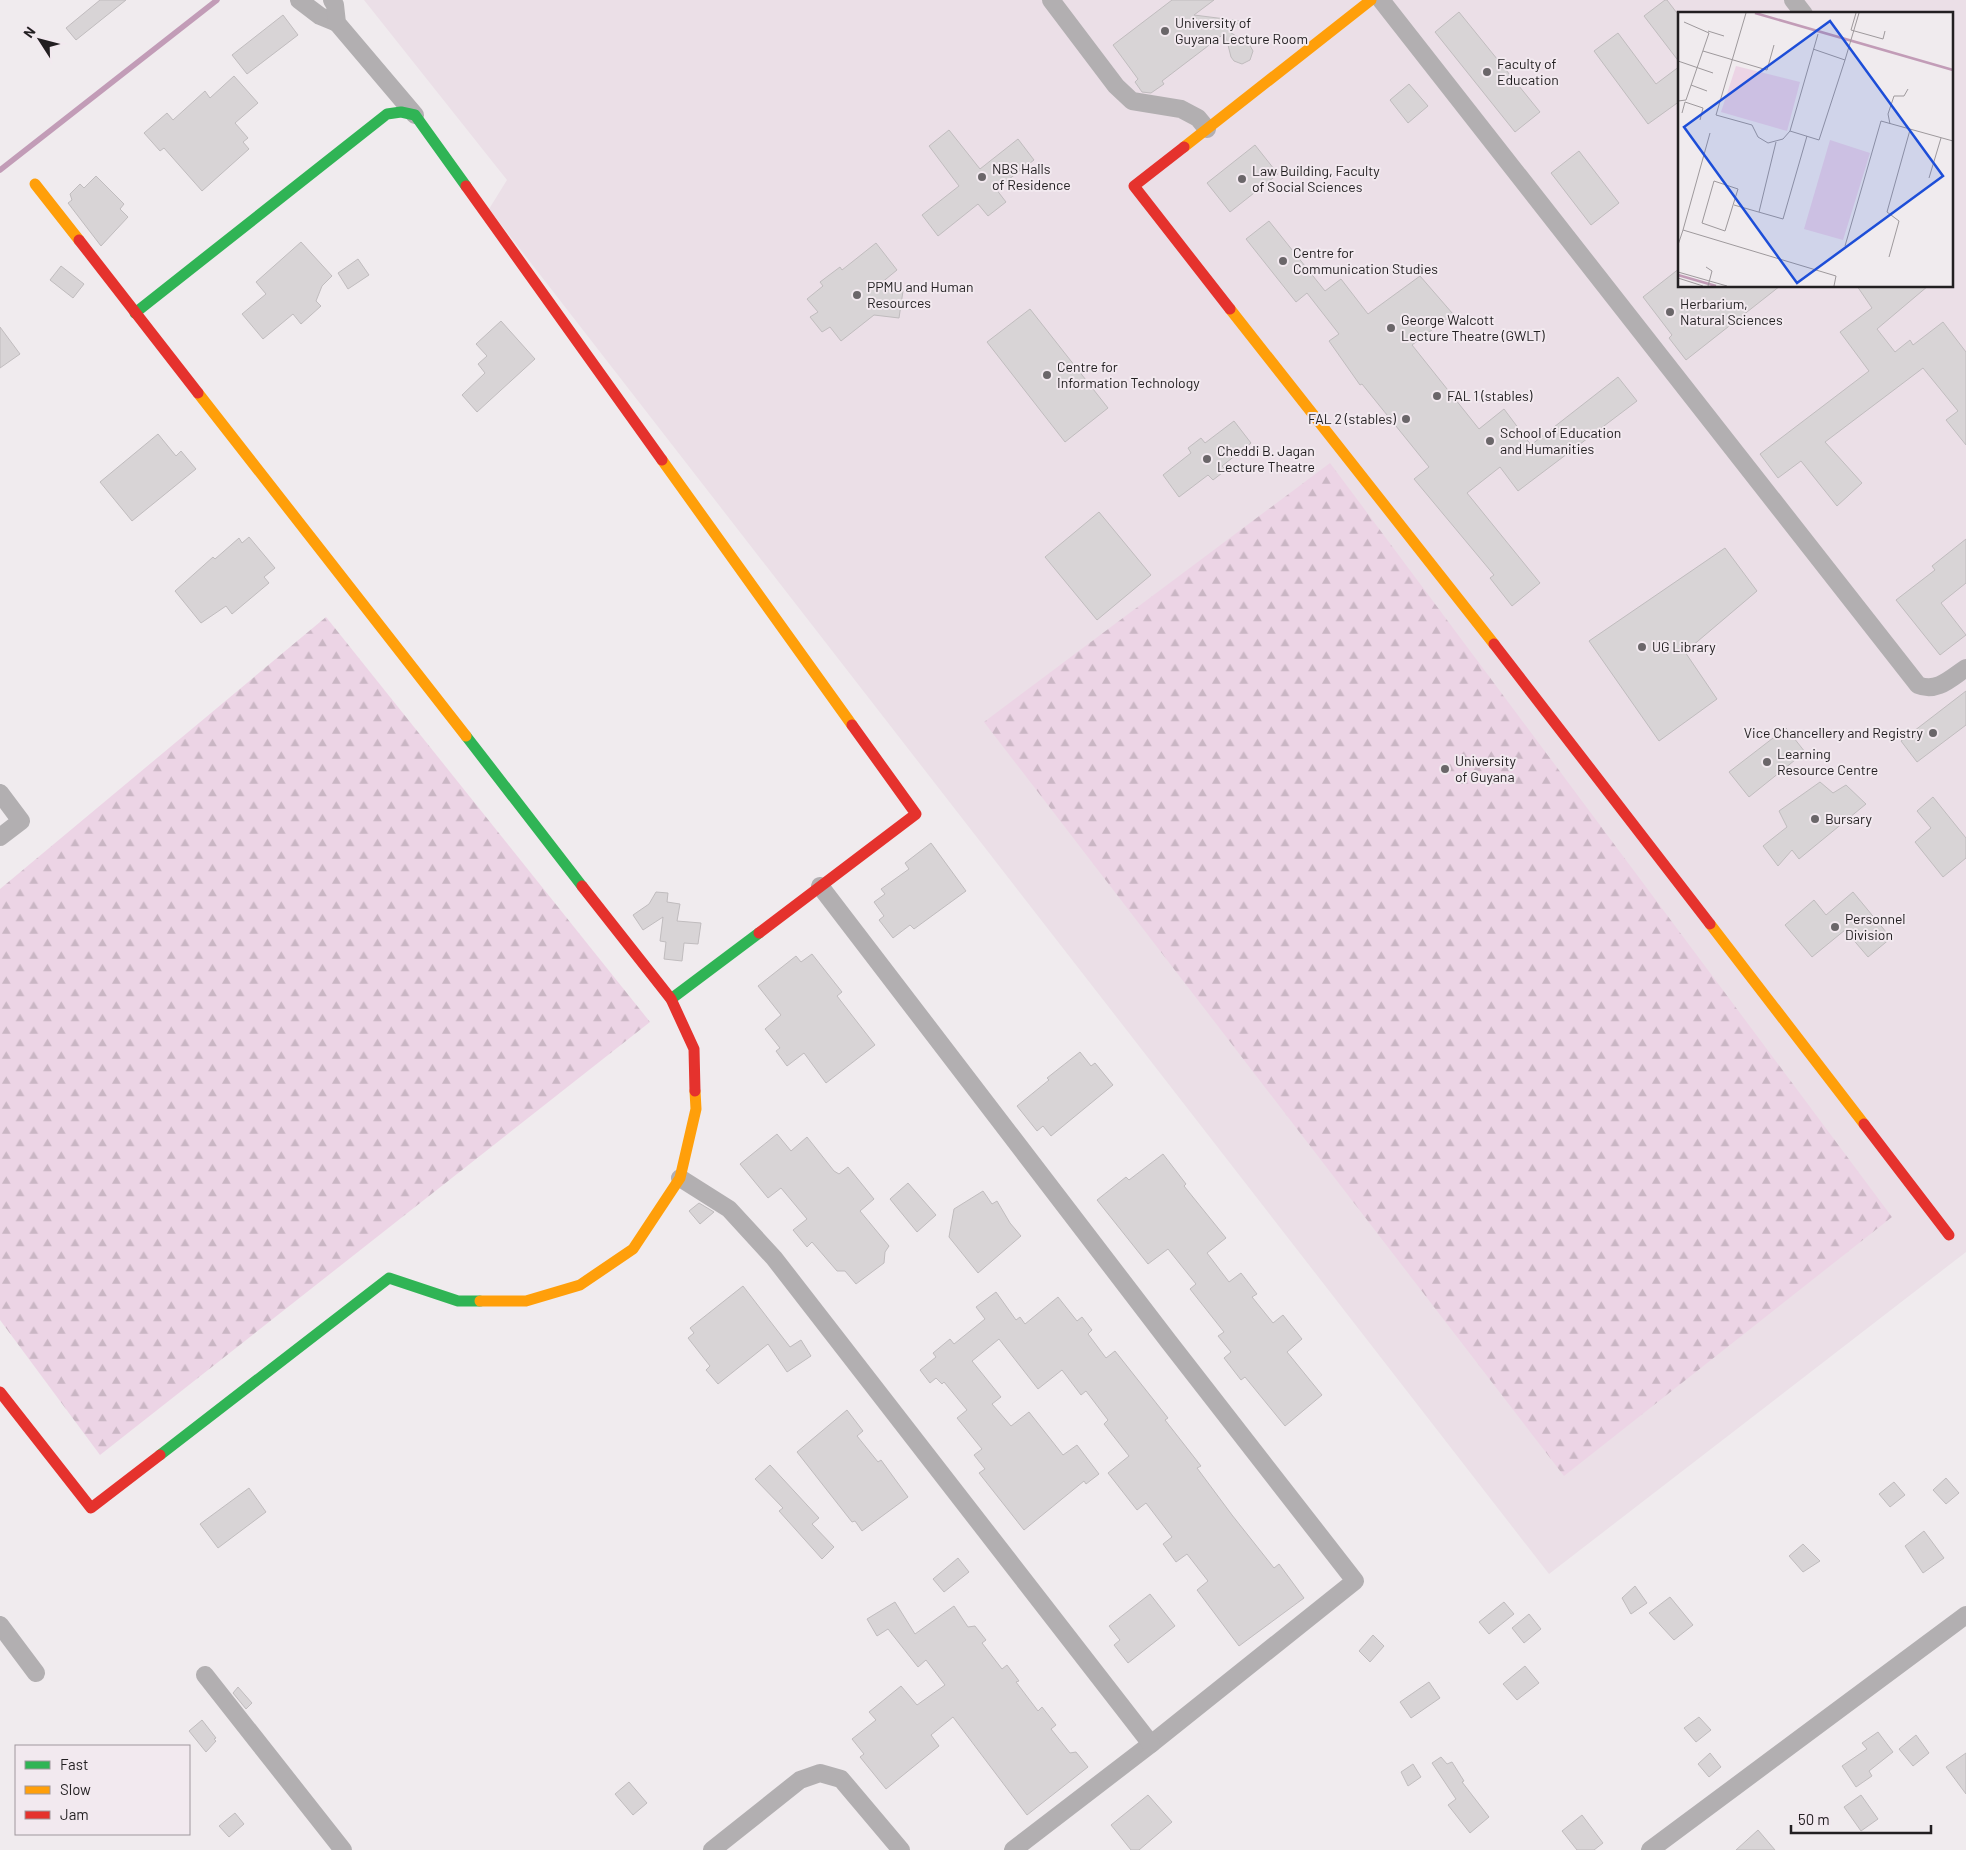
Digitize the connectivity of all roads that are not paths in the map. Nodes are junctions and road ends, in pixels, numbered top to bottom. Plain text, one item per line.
1 (298, 0) edge
2 (332, 0) edge
3 (1051, 0) edge
4 (1372, 0) edge
5 (1382, 0) edge
6 (1793, 0) edge
7 (1802, 12) edge
8 (337, 23) junction
9 (415, 116) junction
10 (1208, 129) junction
11 (35, 184) dead end
12 (135, 313) junction
13 (1966, 668) edge
14 (0, 793) edge
15 (0, 837) edge
16 (820, 886) junction
17 (671, 999) junction
18 (680, 1178) junction
19 (1950, 1235) dead end
20 (0, 1392) edge
21 (1966, 1615) edge
22 (0, 1625) edge
23 (36, 1673) dead end
24 (205, 1675) dead end
25 (1151, 1744) junction
26 (343, 1850) edge
27 (712, 1850) edge
28 (901, 1850) edge
29 (1013, 1850) edge
30 (1650, 1850) edge

1 - 8 street
2 - 8 street
3 - 10 street
4 - 10 street
5 - 13 street
6 - 7 street
8 - 9 street
9 - 12 street
9 - 16 street
10 - 19 street
11 - 12 street
12 - 17 street
14 - 15 street
16 - 17 street
16 - 25 street
17 - 18 street
18 - 20 street
18 - 25 street
21 - 30 street
22 - 23 street
24 - 26 street
25 - 29 street
27 - 28 street

